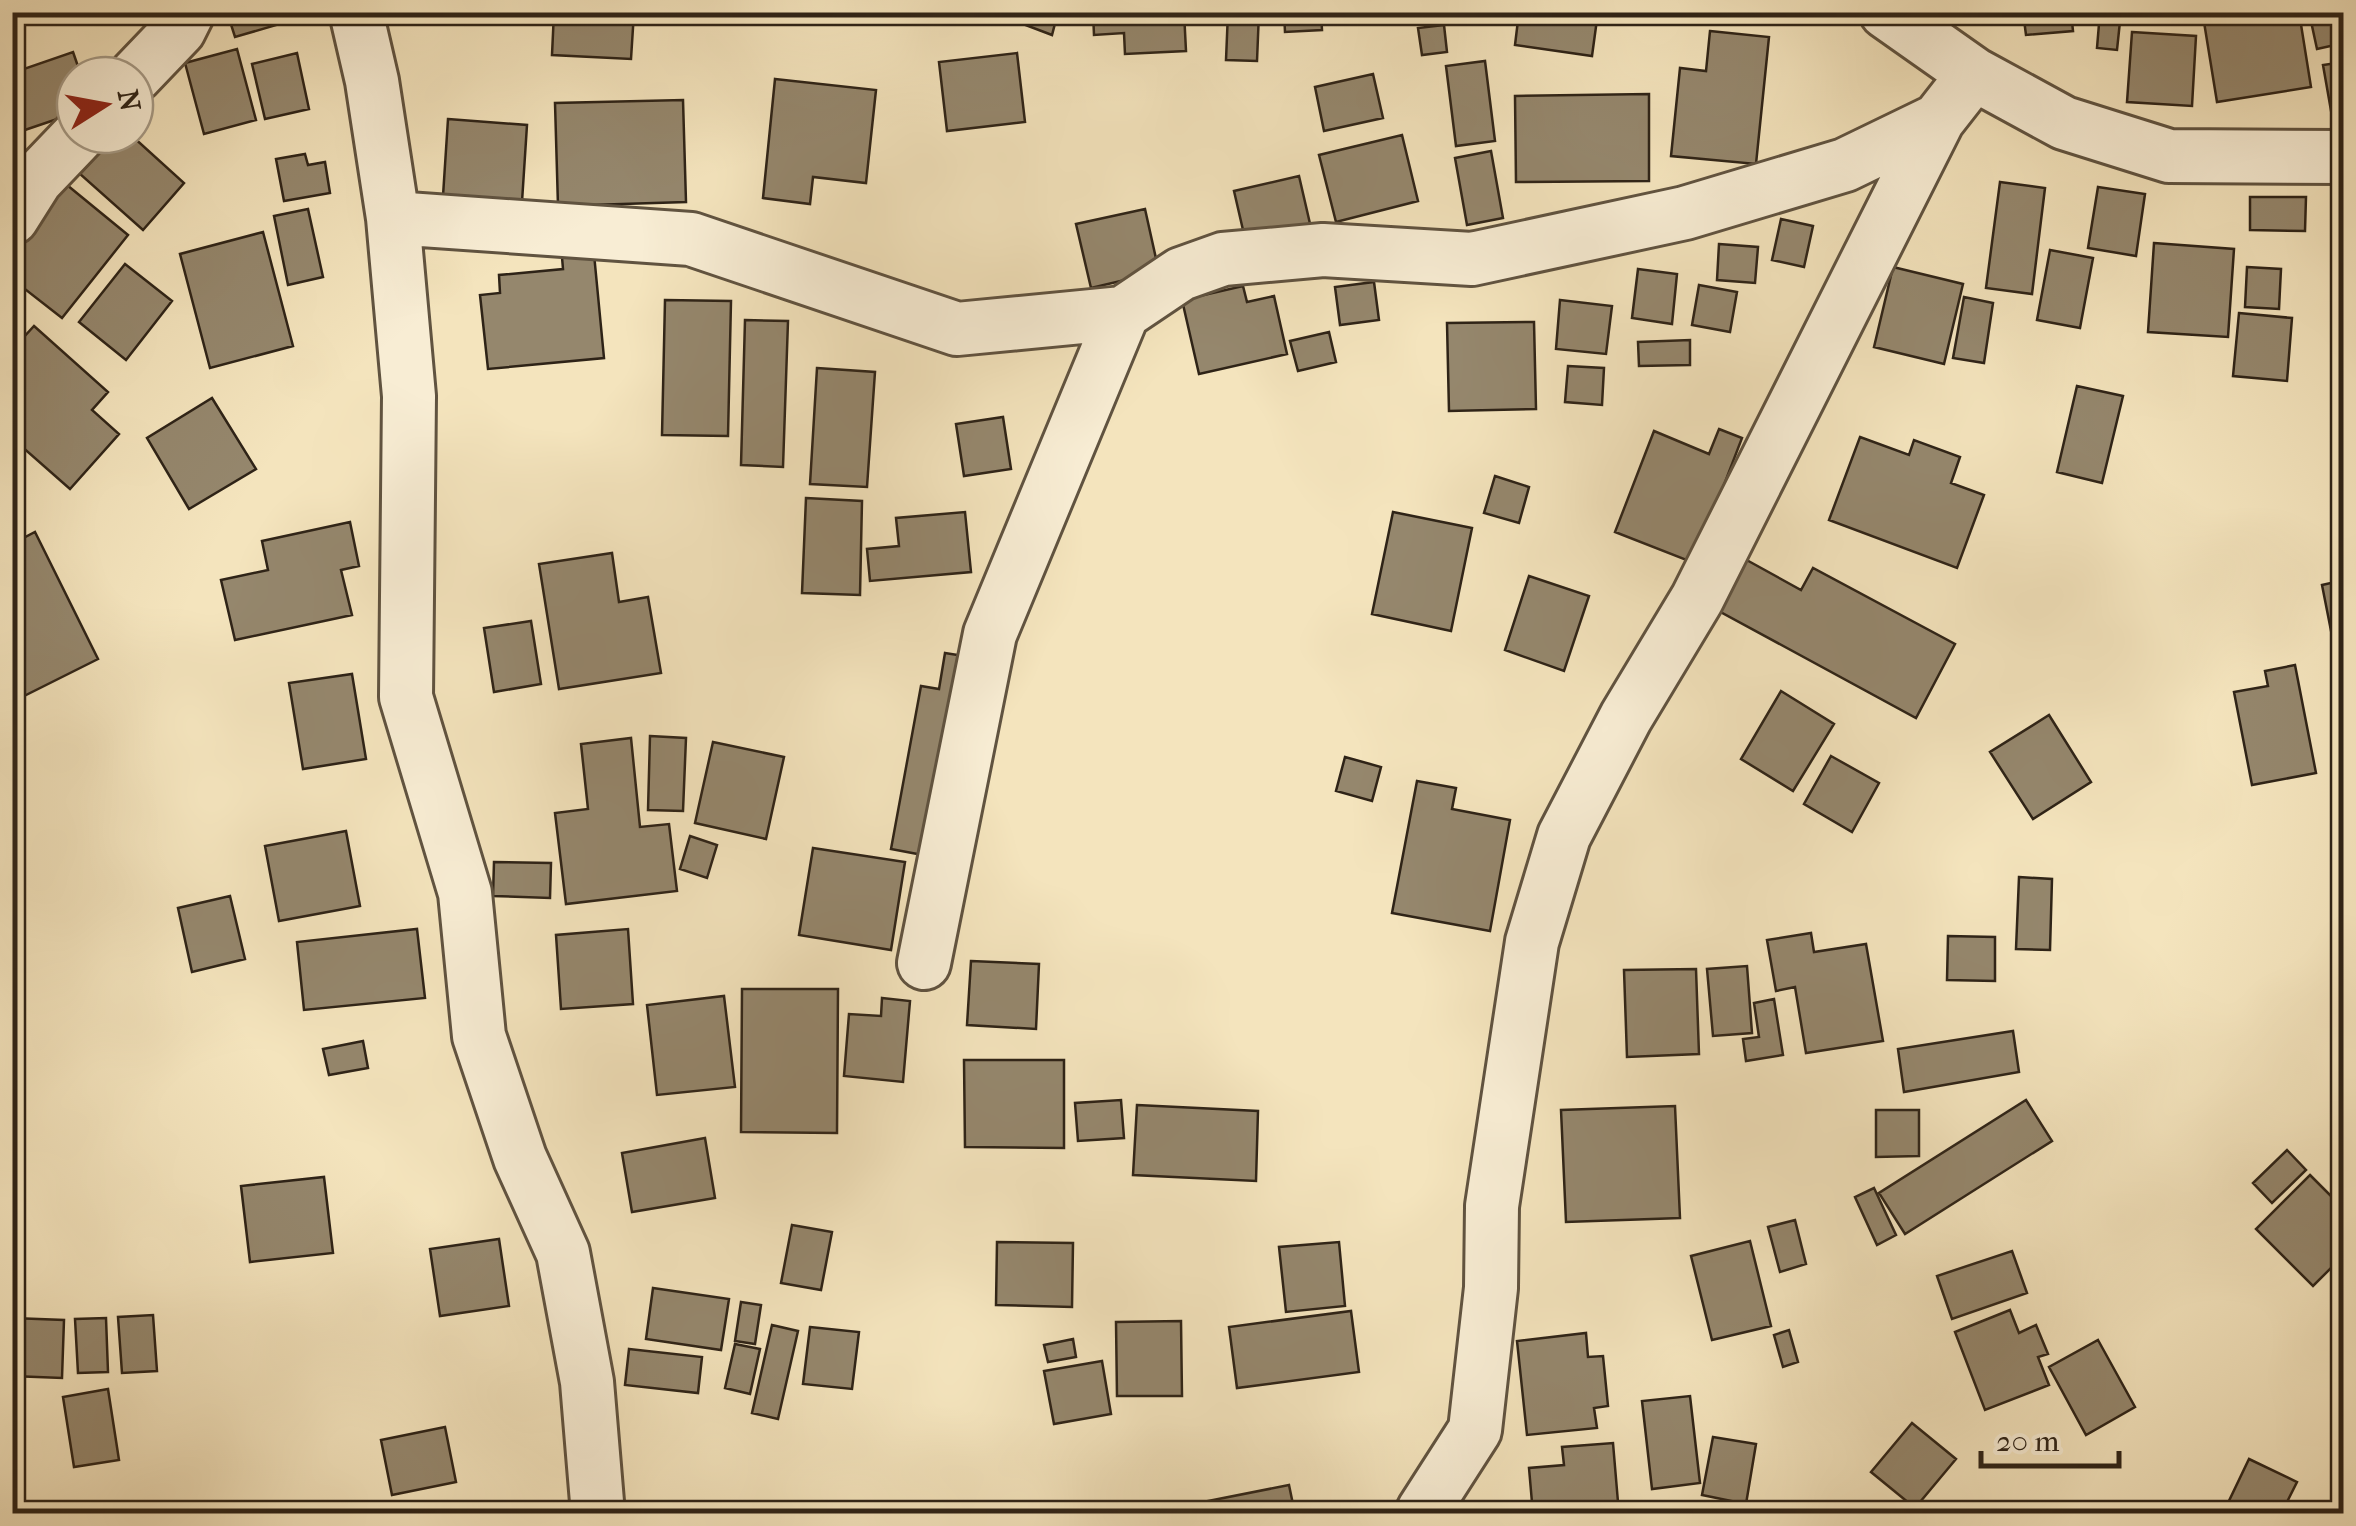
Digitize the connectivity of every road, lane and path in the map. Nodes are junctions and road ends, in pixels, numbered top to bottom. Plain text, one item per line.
1 (188, 12) edge
2 (356, 12) edge
3 (1886, 12) edge
4 (155, 55) edge
5 (1974, 74) junction
6 (1938, 120) junction
7 (60, 155) edge
8 (2344, 156) edge
9 (12, 218) edge
10 (393, 218) junction
11 (1124, 313) junction
12 (924, 963) dead end
13 (1422, 1511) dead end
14 (598, 1514) edge

1 - 4 street
2 - 10 street
3 - 5 street
5 - 6 street
5 - 8 street
6 - 11 street
6 - 13 street
7 - 9 street
10 - 11 street
10 - 14 street
11 - 12 street

